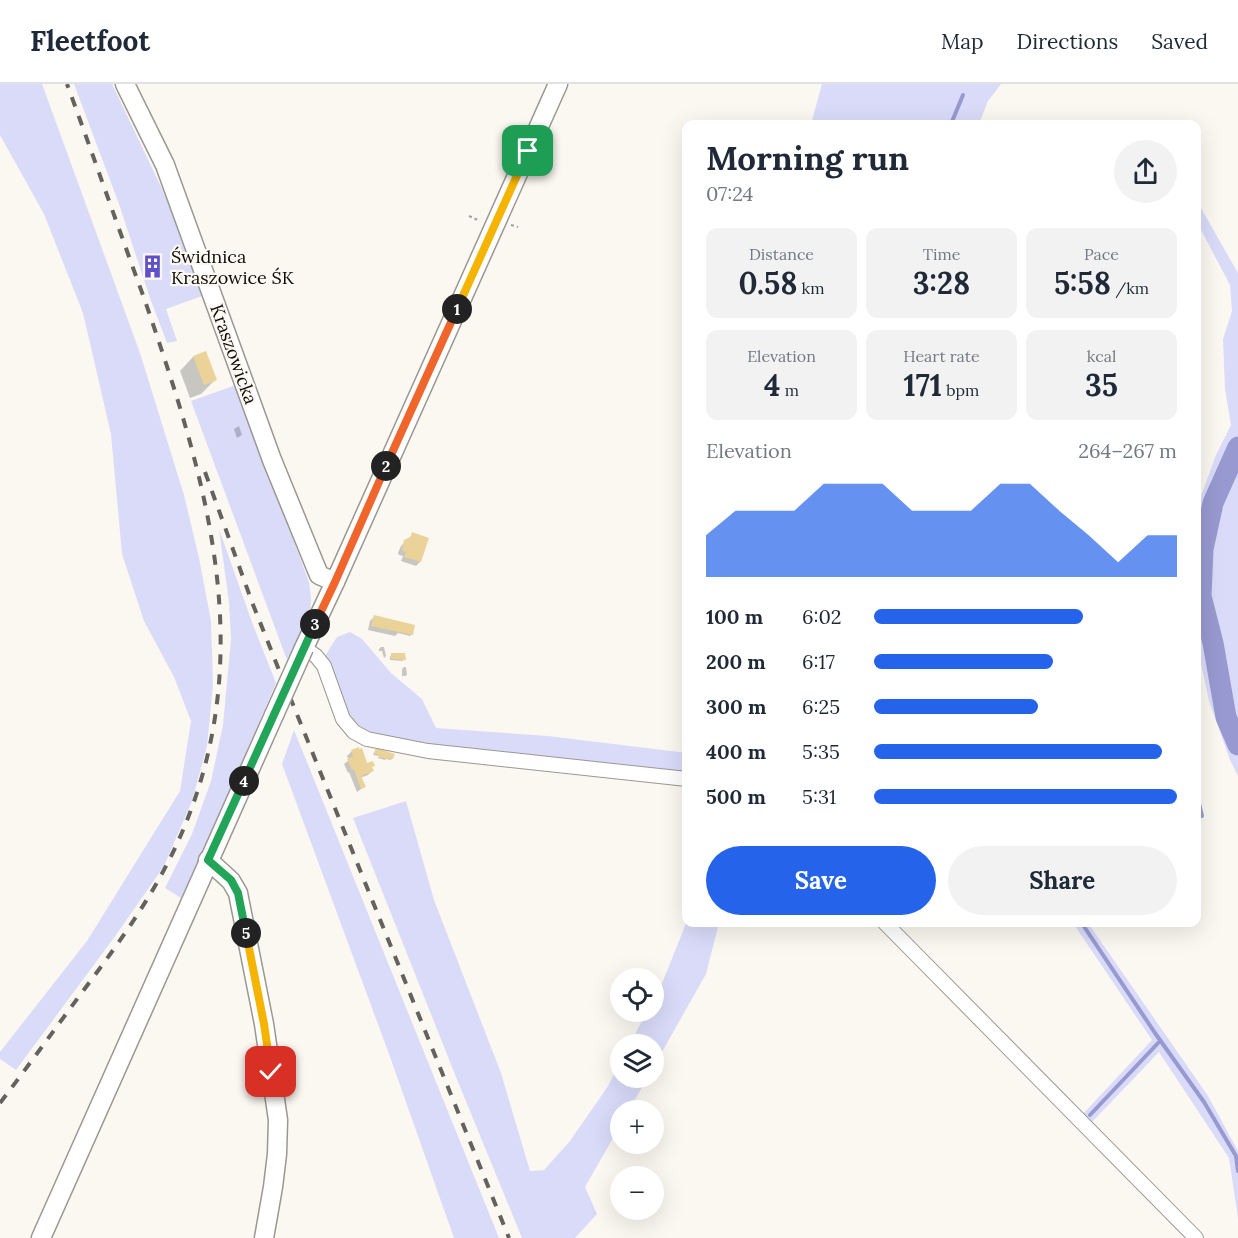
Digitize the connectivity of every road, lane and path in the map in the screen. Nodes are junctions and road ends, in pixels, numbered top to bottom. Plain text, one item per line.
1 (125, 84) edge
2 (558, 84) edge
3 (335, 582) junction
4 (304, 648) junction
5 (682, 778) edge
6 (208, 860) junction
7 (889, 927) edge
8 (41, 1238) edge
9 (264, 1238) edge
10 (1196, 1238) edge

1 - 3 street, Kraszowicka
2 - 3 street
3 - 4 street
4 - 5 street
4 - 6 street, bridge
6 - 8 street
6 - 9 street
7 - 10 street

